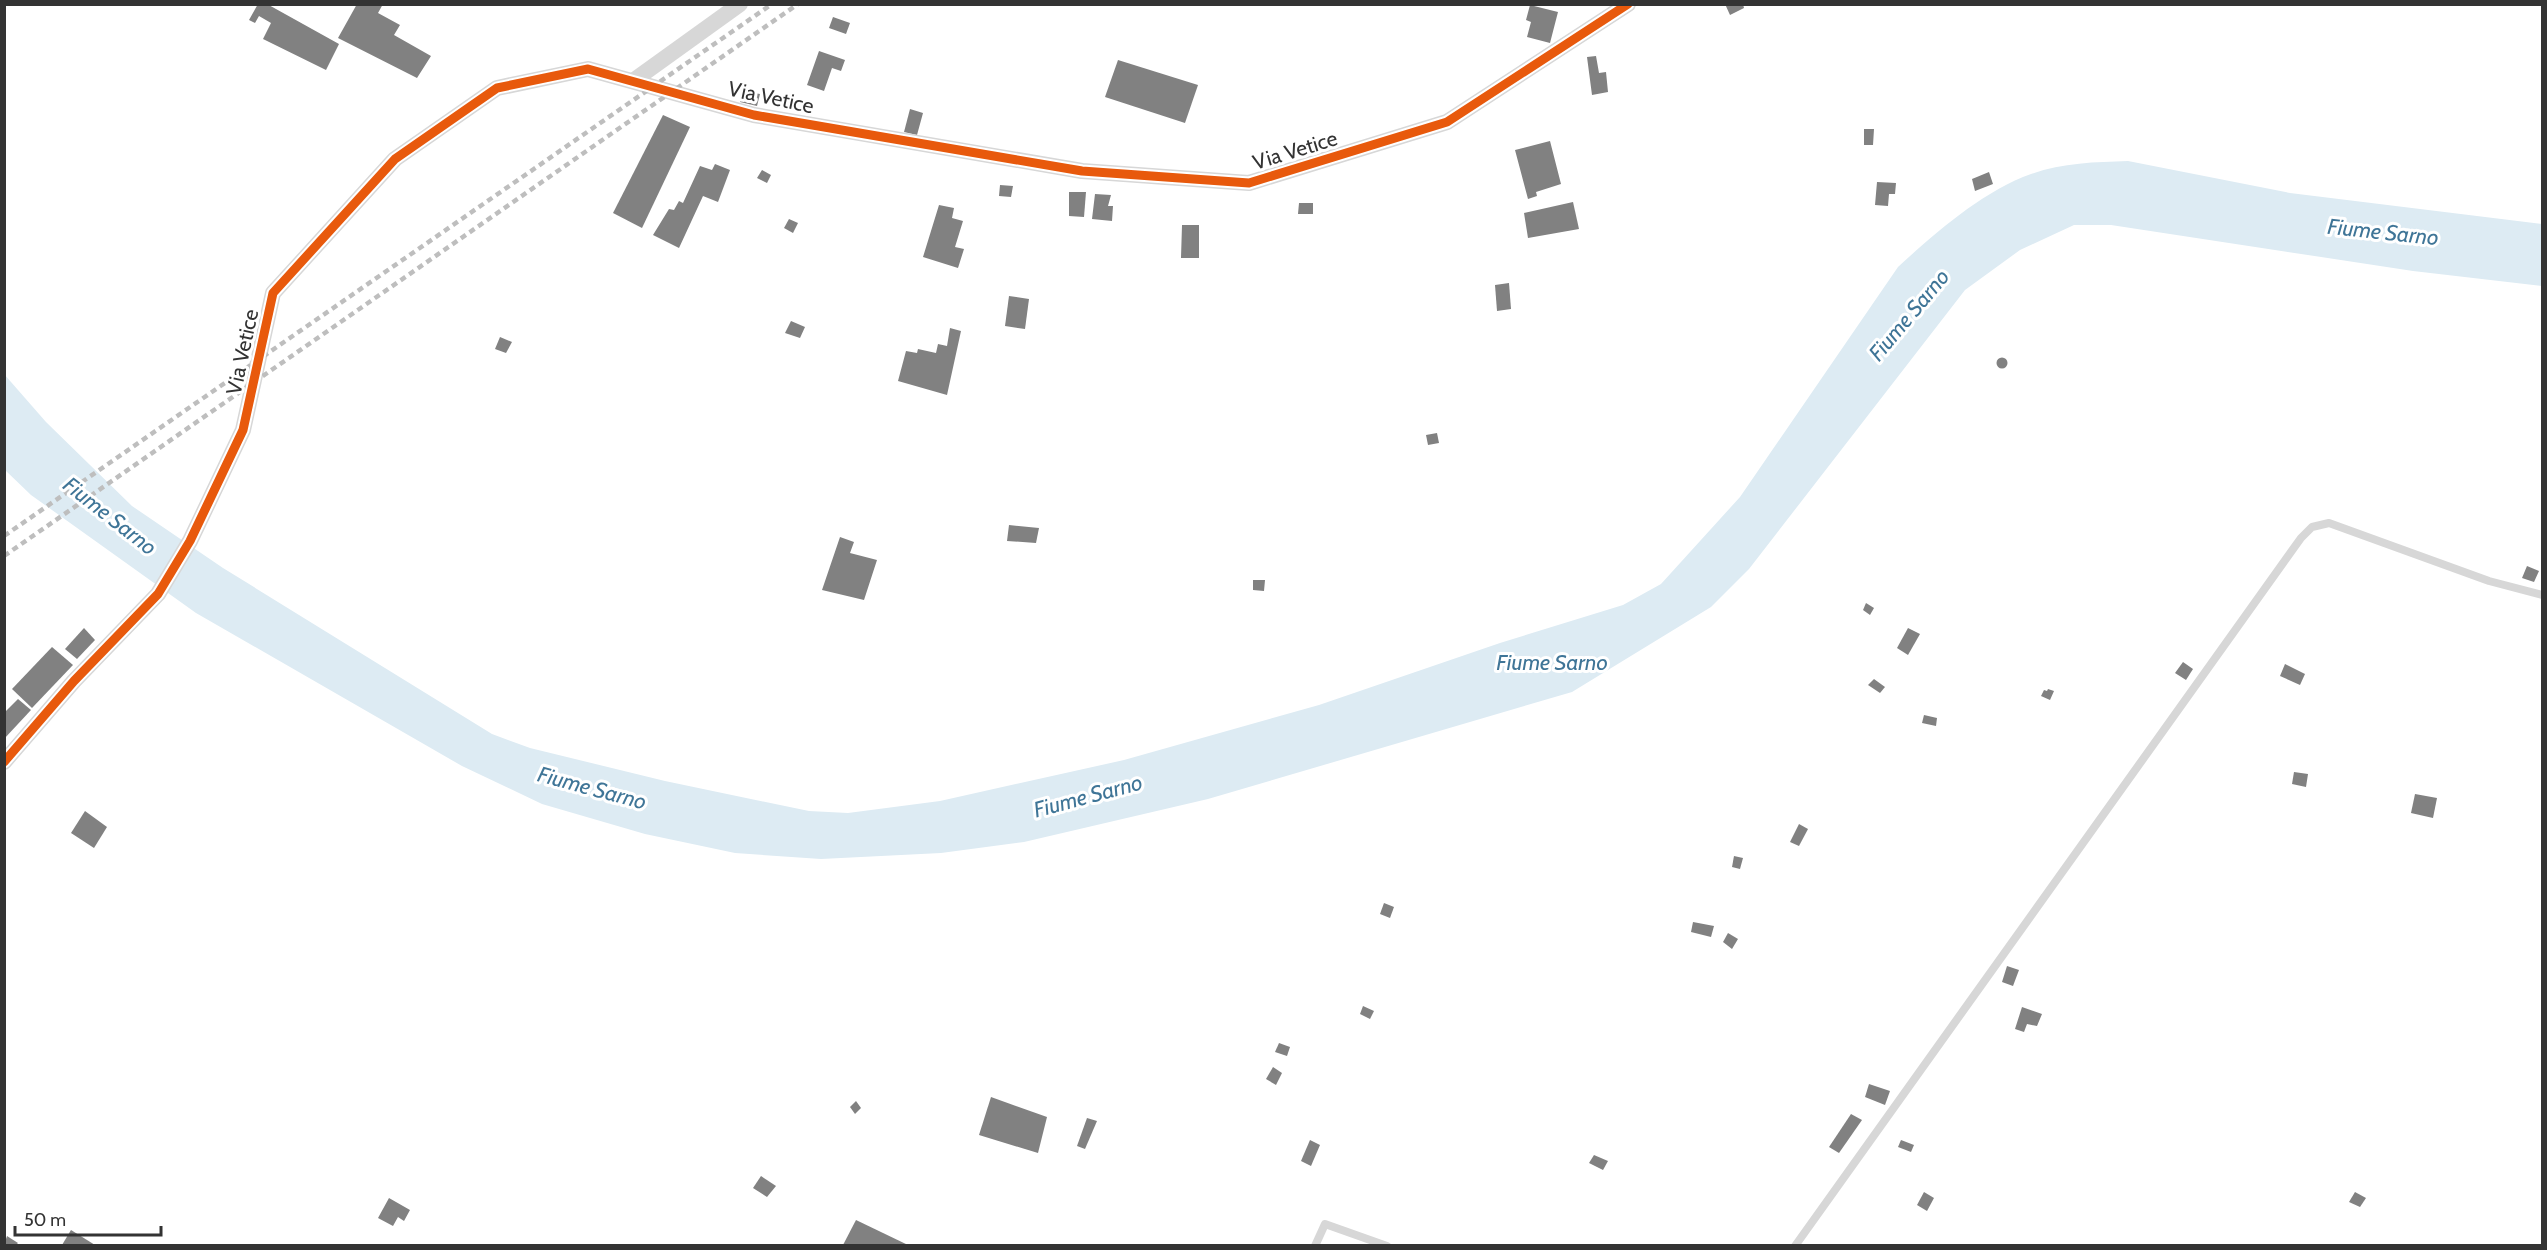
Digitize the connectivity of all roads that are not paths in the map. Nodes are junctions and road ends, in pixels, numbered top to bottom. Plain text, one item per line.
1 (740, 4) edge
2 (1628, 4) edge
3 (633, 81) junction
4 (2542, 596) edge
5 (4, 762) edge
6 (1315, 1245) edge
7 (1387, 1245) edge
8 (1795, 1245) edge

1 - 3 street
2 - 3 street, Via Vetice
3 - 5 street, Via Vetice
4 - 8 lane
6 - 7 lane

